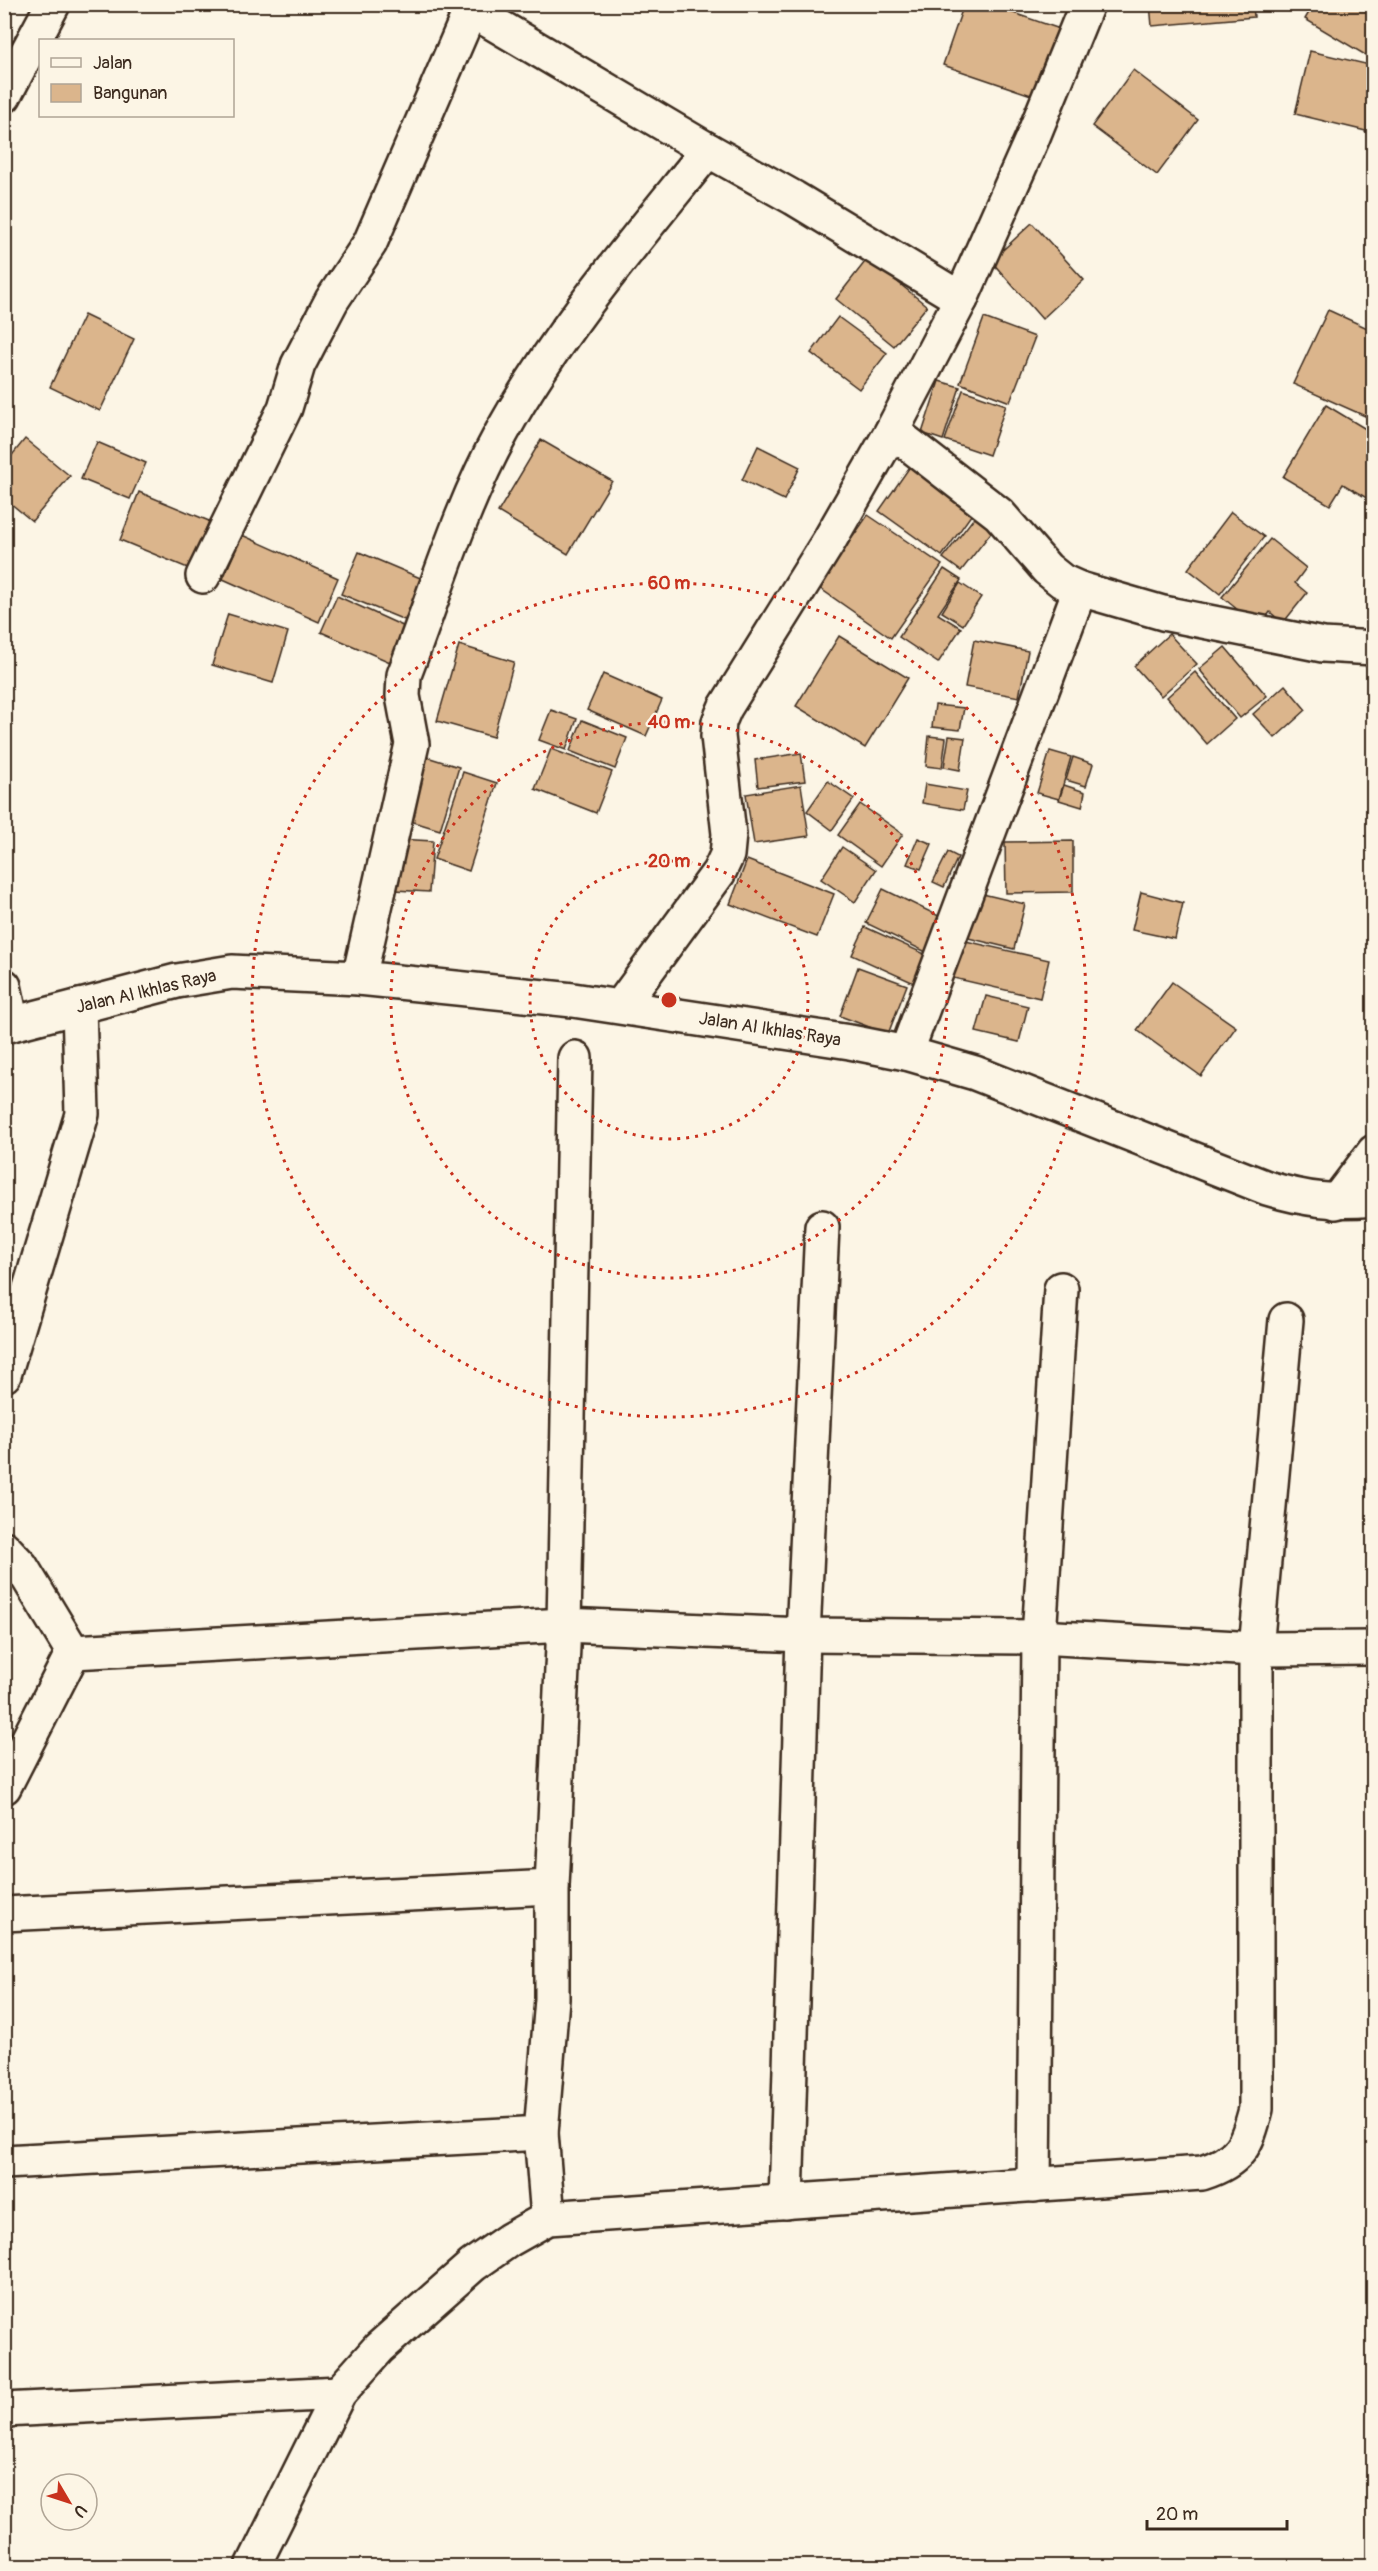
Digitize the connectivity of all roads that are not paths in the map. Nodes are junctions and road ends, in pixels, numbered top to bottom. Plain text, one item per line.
1 (53, 4) edge
2 (1087, 4) edge
3 (466, 7) edge
4 (4, 96) edge
5 (708, 150) junction
6 (961, 299) junction
7 (891, 431) junction
8 (203, 576) dead end
9 (1080, 590) junction
10 (1374, 648) edge
11 (359, 978) junction
12 (4, 986) edge
13 (79, 1006) junction
14 (621, 1006) junction
15 (8, 1025) edge
16 (906, 1053) junction
17 (575, 1058) dead end
18 (1374, 1152) edge
19 (1374, 1199) edge
20 (1336, 1202) junction
21 (822, 1227) dead end
22 (1061, 1289) dead end
23 (1286, 1320) dead end
24 (4, 1375) edge
25 (4, 1548) edge
26 (564, 1625) junction
27 (803, 1635) junction
28 (1039, 1637) junction
29 (1374, 1648) edge
30 (1256, 1649) junction
31 (73, 1652) junction
32 (4, 1787) edge
33 (552, 1887) junction
34 (4, 1914) edge
35 (541, 2133) junction
36 (4, 2162) edge
37 (1034, 2185) junction
38 (786, 2202) junction
39 (548, 2217) junction
40 (339, 2393) junction
41 (4, 2410) edge
42 (253, 2566) edge

1 - 4 street
2 - 6 street
3 - 5 street
3 - 8 street
5 - 6 street
5 - 11 street
6 - 7 street
7 - 9 street
7 - 14 street
9 - 10 street
9 - 16 street
11 - 13 street, Jalan Al Ikhlas Raya
11 - 14 street, Jalan Al Ikhlas Raya
12 - 15 street
13 - 15 street, Jalan Al Ikhlas Raya
13 - 24 street
14 - 16 street, Jalan Al Ikhlas Raya
16 - 20 street, Jalan Al Ikhlas Raya
17 - 26 street
18 - 20 street
19 - 20 street, Jalan Al Ikhlas Raya
21 - 27 street
22 - 28 street
23 - 30 street
25 - 31 street
26 - 27 street
26 - 31 street
26 - 33 street
27 - 28 street
27 - 38 street
28 - 30 street
28 - 37 street
29 - 30 street
30 - 37 street
31 - 32 street
33 - 34 street
33 - 35 street
35 - 36 street
35 - 39 street
37 - 38 street
38 - 39 street
39 - 40 street
40 - 41 street
40 - 42 street

